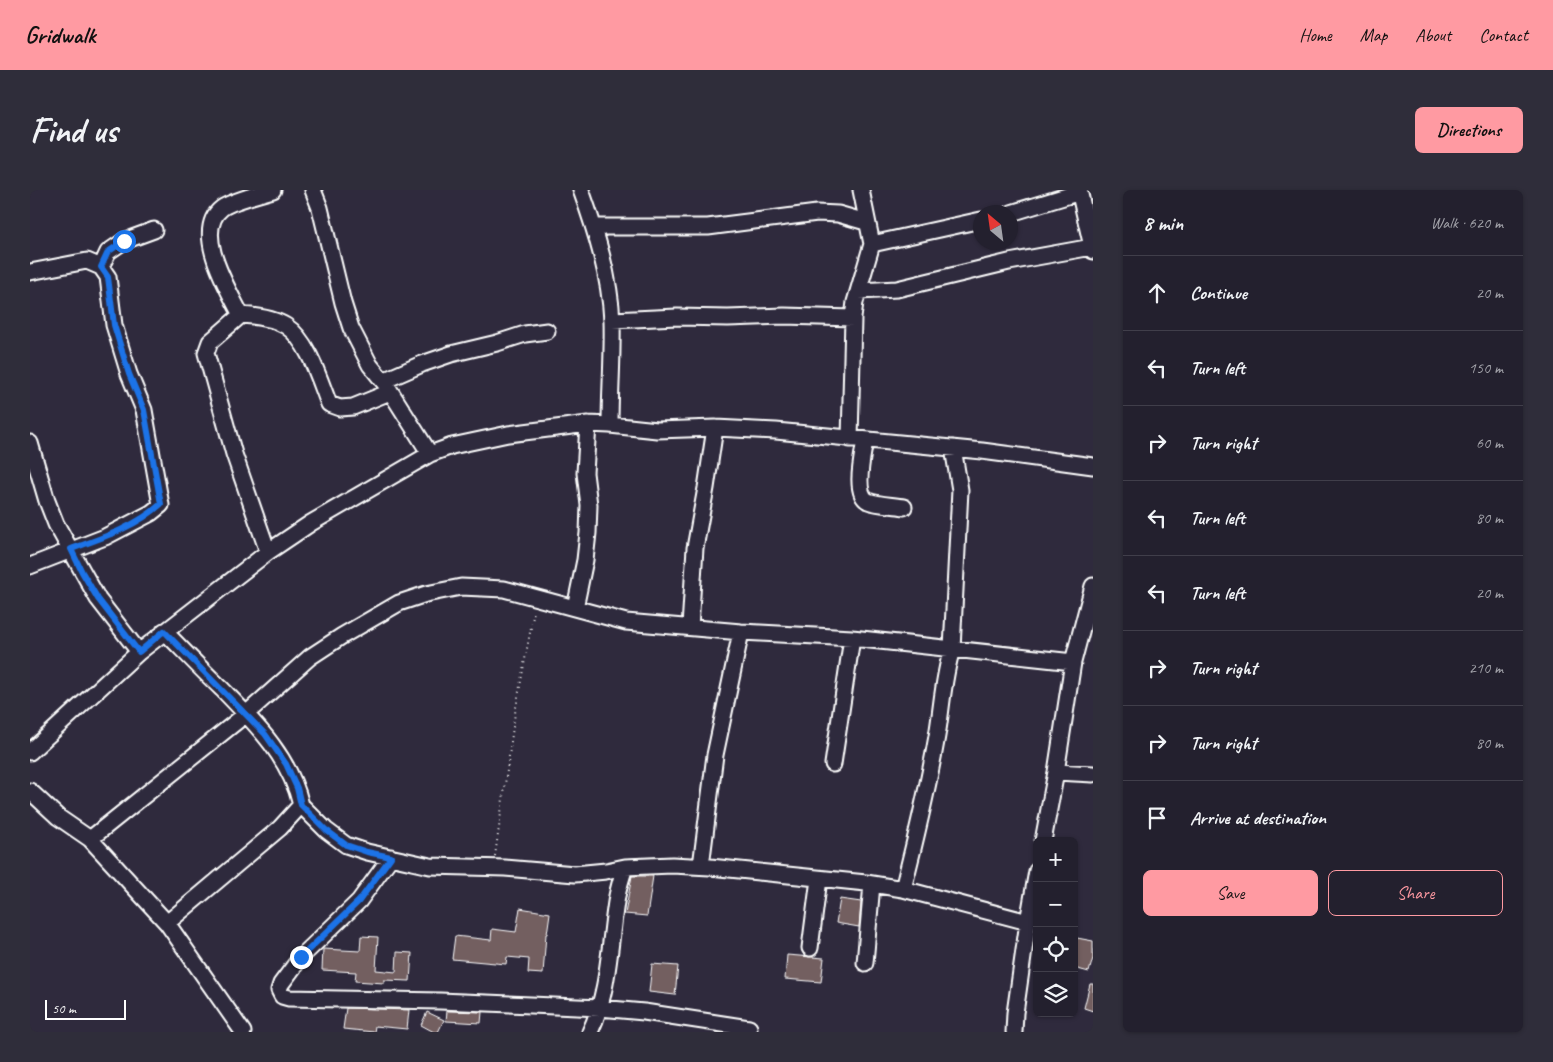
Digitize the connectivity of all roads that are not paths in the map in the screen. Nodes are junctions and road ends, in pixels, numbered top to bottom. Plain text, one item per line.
1 (273, 190) edge
2 (313, 190) edge
3 (581, 190) edge
4 (861, 190) edge
5 (1079, 191) edge
6 (1018, 210) edge
7 (866, 222) junction
8 (973, 222) edge
9 (595, 227) junction
10 (154, 230) dead end
11 (872, 244) junction
12 (1093, 249) edge
13 (101, 267) junction
14 (30, 272) edge
15 (859, 290) junction
16 (241, 314) junction
17 (853, 318) junction
18 (612, 320) junction
19 (547, 331) dead end
20 (386, 386) junction
21 (588, 424) junction
22 (610, 425) junction
23 (715, 428) junction
24 (858, 439) junction
25 (30, 443) edge
26 (952, 448) junction
27 (430, 454) junction
28 (1093, 466) edge
29 (904, 507) dead end
30 (71, 549) junction
31 (268, 552) junction
32 (30, 566) edge
33 (1092, 592) edge
34 (575, 608) junction
35 (1088, 624) edge
36 (690, 627) junction
37 (164, 631) junction
38 (741, 632) junction
39 (852, 638) junction
40 (952, 649) junction
41 (139, 652) junction
42 (1073, 662) junction
43 (246, 714) junction
44 (30, 752) edge
45 (833, 764) dead end
46 (1056, 772) junction
47 (1093, 774) edge
48 (30, 791) edge
49 (301, 805) junction
50 (1044, 837) edge
51 (90, 839) junction
52 (391, 857) junction
53 (625, 866) junction
54 (701, 866) junction
55 (818, 879) junction
56 (1035, 882) edge
57 (872, 884) junction
58 (903, 889) junction
59 (1028, 922) junction
60 (166, 923) junction
61 (810, 948) dead end
62 (865, 963) dead end
63 (600, 1008) junction
64 (749, 1028) dead end
65 (243, 1032) edge
66 (590, 1032) edge
67 (1014, 1032) edge

1 - 16 street
2 - 20 street
3 - 9 street
4 - 7 street
5 - 6 street
5 - 12 street
7 - 9 street
7 - 11 street
8 - 11 street
9 - 18 street
10 - 13 street
11 - 15 street
12 - 15 street
13 - 14 street
13 - 30 street
15 - 17 street
16 - 20 street
16 - 31 street
17 - 18 street
17 - 24 street
18 - 22 street
19 - 20 street
20 - 27 street
21 - 22 street
21 - 27 street
21 - 34 street
22 - 23 street
23 - 24 street
23 - 36 street
24 - 26 street
24 - 29 street
25 - 30 street
26 - 28 street
26 - 40 street
27 - 31 street
30 - 32 street
30 - 41 street
31 - 37 street
33 - 35 street
34 - 36 street
34 - 43 street
35 - 42 street
36 - 38 street
37 - 41 street
37 - 43 street
38 - 39 street
38 - 54 street
39 - 40 street
39 - 45 street
40 - 42 street
40 - 58 street
41 - 44 street
42 - 46 street
43 - 49 street
43 - 51 street
46 - 47 street
46 - 50 street
48 - 51 street
49 - 52 street
49 - 60 street
51 - 60 street
52 - 53 street
52 - 63 street
53 - 54 street
53 - 63 street
54 - 55 street
55 - 57 street
55 - 61 street
56 - 59 street
57 - 58 street
57 - 62 street
58 - 59 street
59 - 67 street
60 - 65 street
63 - 64 street
63 - 66 street

